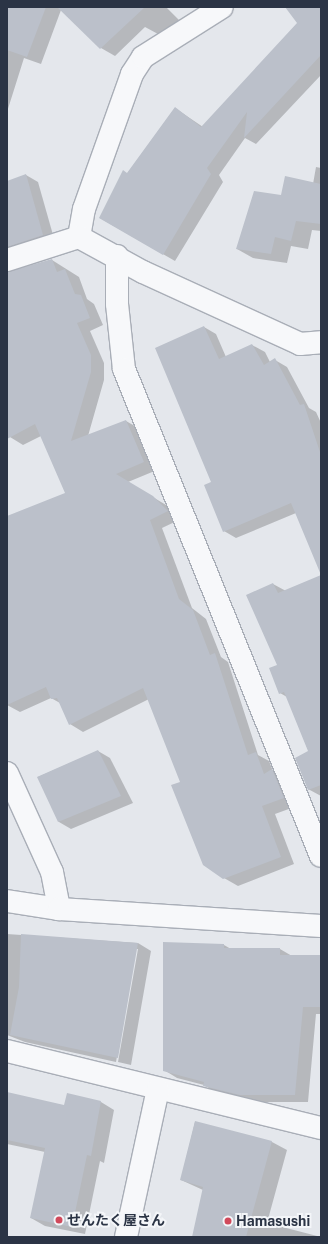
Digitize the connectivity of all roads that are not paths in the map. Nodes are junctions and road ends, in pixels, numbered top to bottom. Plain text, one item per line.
1 (222, 7) edge
2 (80, 237) junction
3 (117, 256) junction
4 (7, 260) edge
5 (320, 343) edge
6 (7, 773) edge
7 (321, 856) edge
8 (7, 902) edge
9 (58, 909) junction
10 (321, 926) edge
11 (7, 1051) edge
12 (158, 1089) junction
13 (321, 1128) edge
14 (126, 1237) edge

1 - 2 street
2 - 3 street
2 - 4 street
3 - 5 street
3 - 7 street
6 - 9 street
8 - 9 street
9 - 10 street
11 - 12 street
12 - 13 street
12 - 14 street

